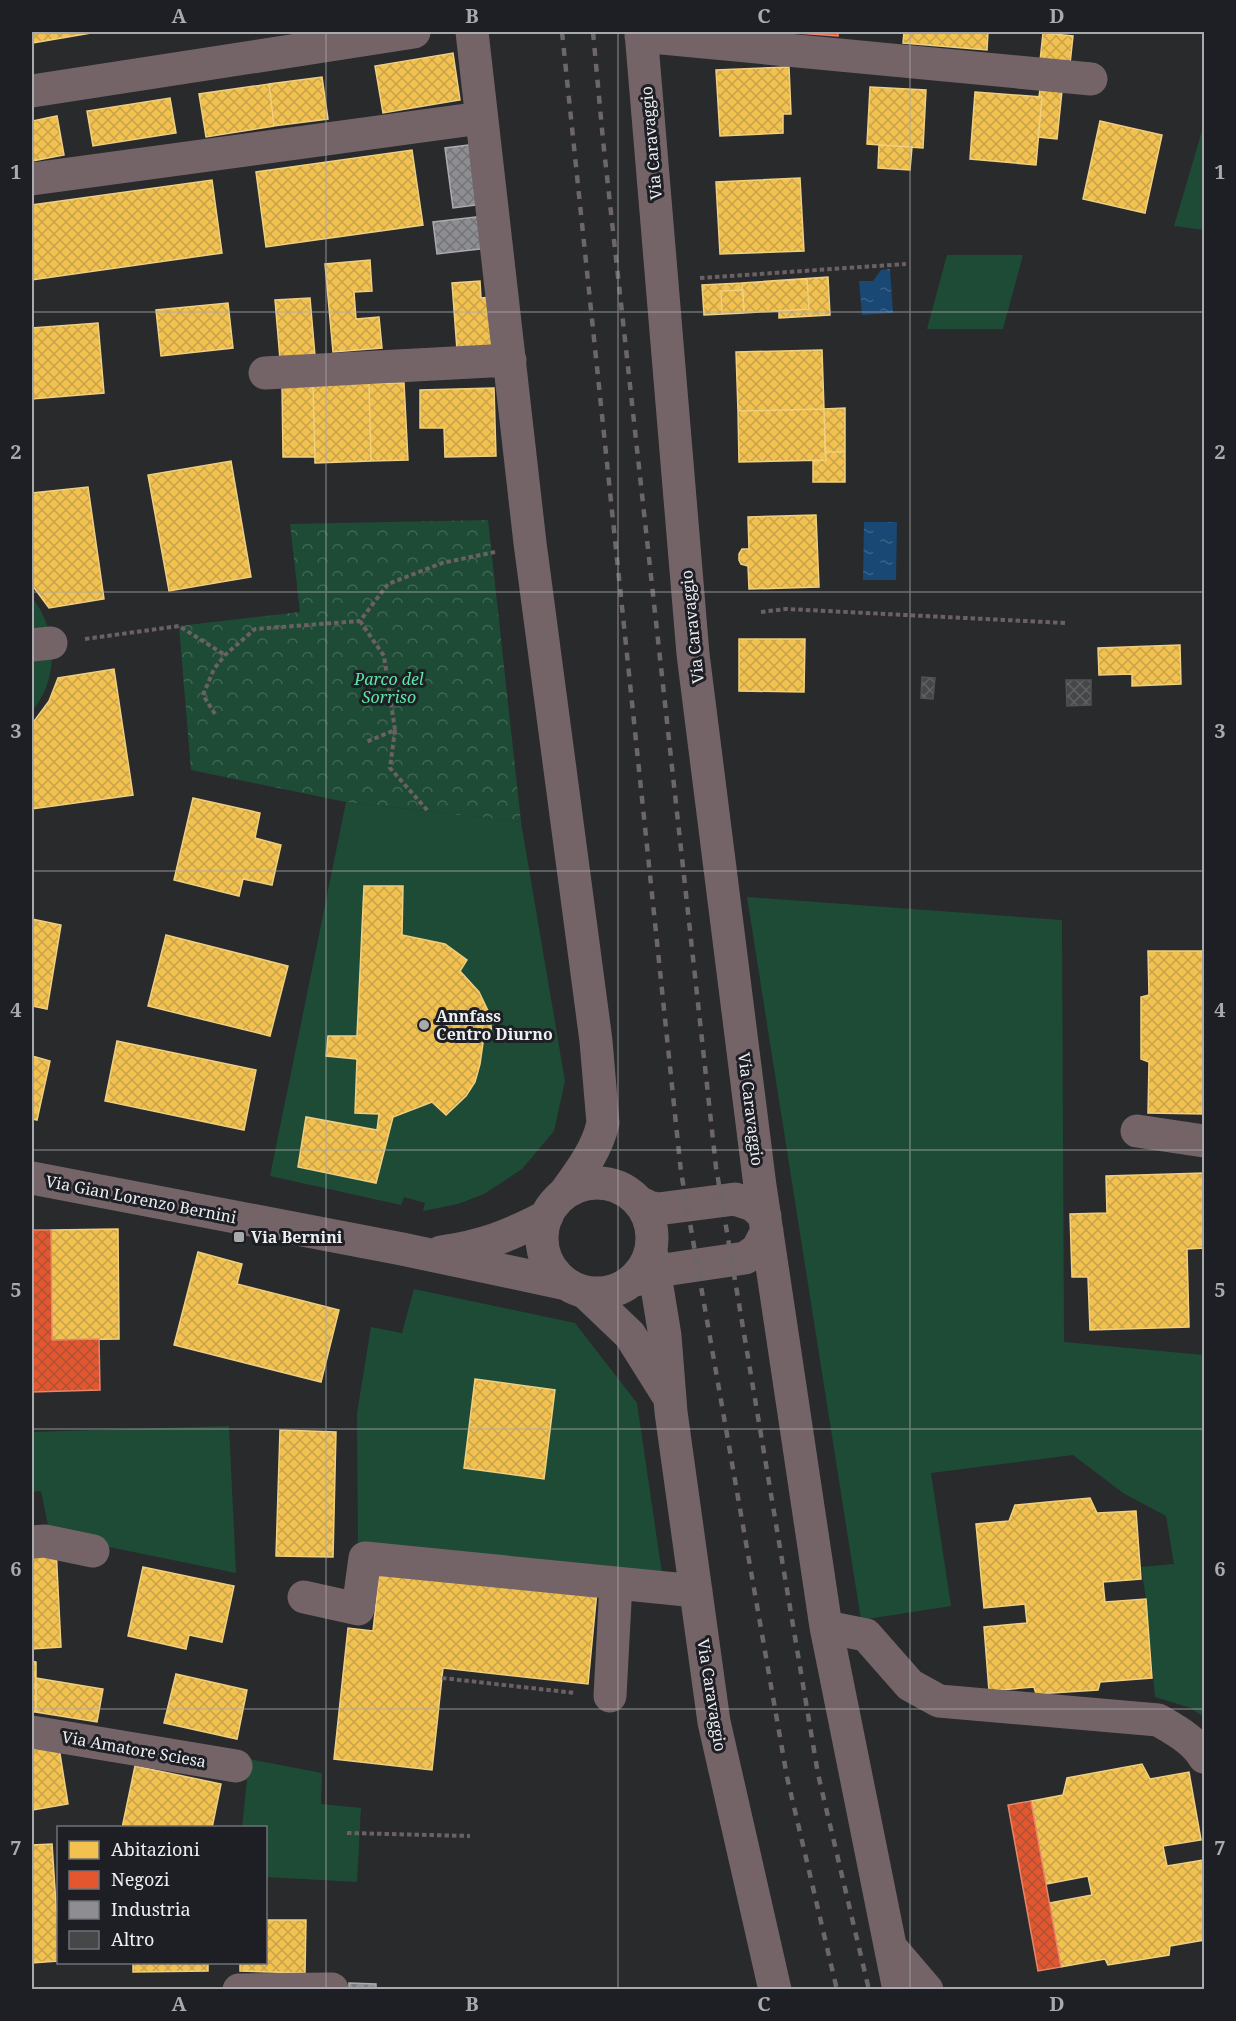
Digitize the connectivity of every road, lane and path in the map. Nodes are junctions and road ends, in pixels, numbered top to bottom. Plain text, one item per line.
1 (414, 32) edge
2 (472, 32) edge
3 (641, 34) edge
4 (1091, 79) dead end
5 (32, 91) edge
6 (481, 118) junction
7 (32, 179) edge
8 (906, 264) dead end
9 (700, 278) dead end
10 (510, 360) junction
11 (265, 373) dead end
12 (530, 543) junction
13 (761, 612) dead end
14 (360, 621) junction
15 (1065, 626) dead end
16 (55, 642) edge
17 (225, 655) junction
18 (215, 714) dead end
19 (395, 730) junction
20 (366, 742) dead end
21 (428, 811) dead end
22 (1137, 1131) dead end
23 (1204, 1141) edge
24 (32, 1178) edge
25 (555, 1205) junction
26 (651, 1205) junction
27 (766, 1223) junction
28 (428, 1255) junction
29 (759, 1266) junction
30 (646, 1268) junction
31 (576, 1288) junction
32 (669, 1398) junction
33 (32, 1542) edge
34 (93, 1551) dead end
35 (616, 1583) junction
36 (696, 1591) junction
37 (304, 1597) dead end
38 (826, 1627) junction
39 (442, 1678) dead end
40 (609, 1696) joint
41 (32, 1731) edge
42 (1204, 1757) edge
43 (236, 1766) dead end
44 (347, 1833) dead end
45 (470, 1836) dead end
46 (892, 1949) junction
47 (239, 1989) edge
48 (332, 1989) edge
49 (775, 1989) edge
50 (899, 1989) edge
51 (927, 1989) edge

1 - 5 street
2 - 6 street
3 - 4 street, Via Caravaggio
3 - 27 street, Via Caravaggio
6 - 7 street
6 - 10 street
8 - 9 path
10 - 11 street
10 - 12 street
12 - 14 path
12 - 25 street
13 - 15 path
14 - 17 path
14 - 19 path
16 - 17 path
17 - 18 path
19 - 20 path
19 - 21 path
22 - 23 street
24 - 28 street, Via Gian Lorenzo Bernini
25 - 26 street
25 - 28 street, Via Gian Lorenzo Bernini
25 - 31 street
26 - 27 street
26 - 30 street
27 - 29 street, Via Caravaggio
28 - 31 street, Via Gian Lorenzo Bernini
29 - 30 street
29 - 38 street, Via Caravaggio
30 - 31 street
30 - 32 street, Via Caravaggio
31 - 32 street, Via Caravaggio
32 - 36 street, Via Caravaggio
33 - 34 street
35 - 36 street
35 - 37 street
35 - 40 street
36 - 49 street, Via Caravaggio
38 - 42 street
38 - 46 street, Via Caravaggio
39 - 40 path
41 - 43 street, Via Amatore Sciesa
44 - 45 path
46 - 50 street, Via Caravaggio
46 - 51 street, Via Caravaggio
47 - 48 street

